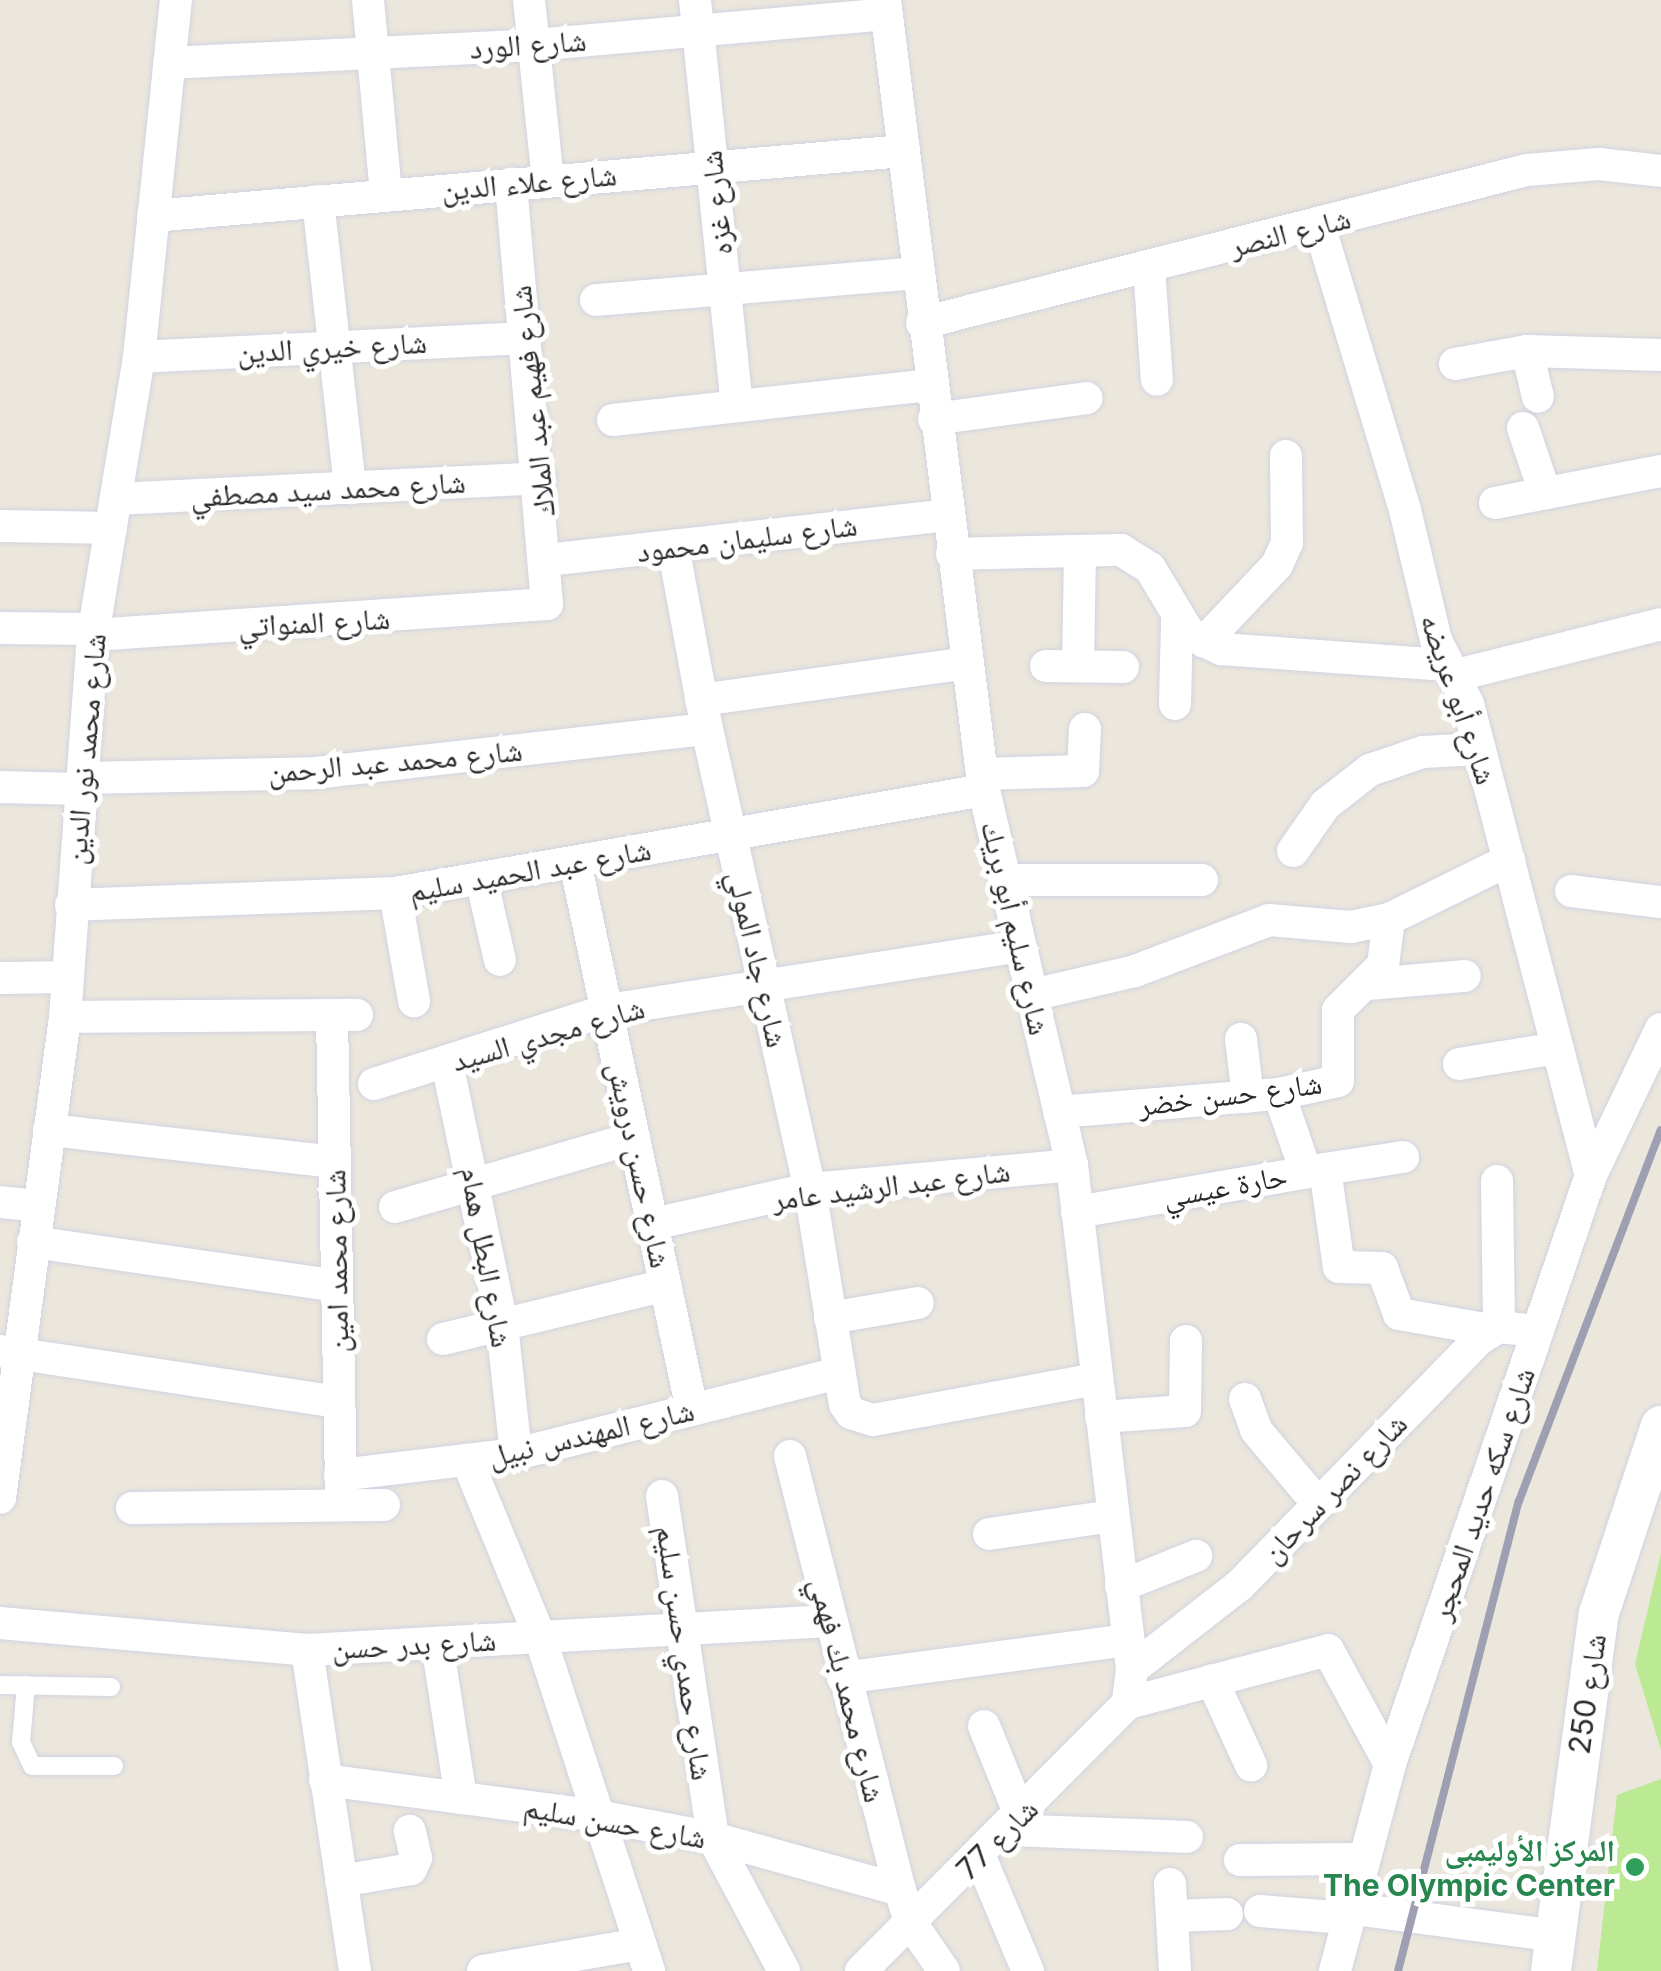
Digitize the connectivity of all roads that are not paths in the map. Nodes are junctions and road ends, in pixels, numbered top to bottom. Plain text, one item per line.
1 (176, 0) edge
2 (368, 0) edge
3 (530, 0) edge
4 (886, 7) edge
5 (696, 15) edge
6 (534, 44) junction
7 (373, 53) junction
8 (169, 64) junction
9 (904, 151) junction
10 (712, 167) junction
11 (1661, 172) edge
12 (548, 180) junction
13 (510, 184) junction
14 (386, 195) junction
15 (318, 201) junction
16 (153, 216) junction
17 (1319, 225) junction
18 (1150, 267) junction
19 (915, 273) junction
20 (725, 289) junction
21 (596, 300) dead end
22 (922, 324) junction
23 (526, 338) junction
24 (334, 346) junction
25 (1527, 351) junction
26 (1661, 355) edge
27 (139, 356) junction
28 (1455, 364) dead end
29 (1157, 380) dead end
30 (930, 386) junction
31 (1538, 397) dead end
32 (1087, 398) dead end
33 (737, 406) junction
34 (934, 419) junction
35 (614, 420) dead end
36 (1522, 428) dead end
37 (1286, 456) dead end
38 (1661, 472) edge
39 (539, 478) junction
40 (350, 488) junction
41 (1544, 493) junction
42 (1495, 502) dead end
43 (114, 513) junction
44 (947, 515) junction
45 (0, 526) edge
46 (673, 546) junction
47 (1080, 551) junction
48 (952, 554) junction
49 (547, 560) junction
50 (534, 609) joint
51 (1177, 620) junction
52 (1661, 624) edge
53 (0, 628) edge
54 (94, 632) junction
55 (1204, 642) junction
56 (967, 663) junction
57 (1123, 668) dead end
58 (1449, 670) junction
59 (1175, 704) dead end
60 (704, 715) junction
61 (1086, 730) dead end
62 (1480, 750) junction
63 (983, 782) junction
64 (81, 784) junction
65 (0, 787) edge
66 (730, 835) junction
67 (1294, 851) dead end
68 (1509, 860) junction
69 (576, 862) junction
70 (481, 878) junction
71 (1005, 880) junction
72 (1202, 880) dead end
73 (1571, 891) dead end
74 (395, 893) junction
75 (1661, 902) edge
76 (72, 905) junction
77 (1388, 919) junction
78 (1020, 946) junction
79 (500, 960) dead end
80 (1464, 976) dead end
81 (0, 978) edge
82 (68, 978) junction
83 (1370, 984) junction
84 (764, 985) junction
85 (1032, 995) junction
86 (414, 1000) dead end
87 (607, 1010) junction
88 (65, 1017) junction
89 (1661, 1029) edge
90 (1241, 1040) dead end
91 (1558, 1048) junction
92 (447, 1062) junction
93 (1460, 1064) dead end
94 (374, 1084) dead end
95 (1264, 1095) junction
96 (1059, 1112) junction
97 (49, 1130) junction
98 (634, 1138) junction
99 (1403, 1157) dead end
100 (334, 1162) junction
101 (1072, 1166) junction
102 (1315, 1170) junction
103 (1591, 1176) junction
104 (1498, 1181) dead end
105 (477, 1184) junction
106 (810, 1188) junction
107 (0, 1202) edge
108 (38, 1206) junction
109 (395, 1208) dead end
110 (1077, 1212) junction
111 (653, 1224) junction
112 (33, 1242) junction
113 (666, 1285) junction
114 (337, 1286) junction
115 (918, 1302) dead end
116 (830, 1318) junction
117 (502, 1325) junction
118 (1495, 1329) junction
119 (1538, 1331) junction
120 (443, 1339) dead end
121 (1186, 1341) dead end
122 (9, 1352) edge
123 (838, 1374) junction
124 (1096, 1379) junction
125 (1246, 1399) dead end
126 (339, 1402) junction
127 (692, 1410) junction
128 (1101, 1417) junction
129 (1661, 1426) edge
130 (516, 1454) junction
131 (790, 1456) dead end
132 (466, 1460) junction
133 (341, 1490) junction
134 (662, 1496) dead end
135 (0, 1498) edge
136 (1318, 1504) junction
137 (384, 1505) dead end
138 (132, 1508) dead end
139 (1112, 1516) junction
140 (989, 1534) dead end
141 (1196, 1556) dead end
142 (1120, 1586) junction
143 (829, 1621) junction
144 (0, 1623) edge
145 (682, 1629) junction
146 (540, 1637) junction
147 (437, 1643) junction
148 (308, 1650) junction
149 (1130, 1654) junction
150 (844, 1678) junction
151 (1212, 1680) junction
152 (0, 1685) edge
153 (26, 1686) junction
154 (111, 1687) dead end
155 (1128, 1703) junction
156 (984, 1726) dead end
157 (1390, 1764) junction
158 (1251, 1765) dead end
159 (114, 1766) dead end
160 (325, 1780) junction
161 (461, 1798) junction
162 (598, 1816) junction
163 (1014, 1823) junction
164 (410, 1831) dead end
165 (1187, 1837) dead end
166 (713, 1838) junction
167 (980, 1857) junction
168 (1362, 1859) junction
169 (1240, 1860) dead end
170 (341, 1882) junction
171 (900, 1890) junction
172 (1260, 1911) dead end
173 (1346, 1913) junction
174 (1227, 1914) dead end
175 (911, 1923) junction
176 (1553, 1953) edge
177 (644, 1958) edge
178 (355, 1971) edge
179 (484, 1971) edge
180 (784, 1971) edge
181 (861, 1971) edge
182 (944, 1971) edge
183 (1028, 1971) edge
184 (1174, 1971) edge
185 (1336, 1971) edge

1 - 8 street, شارع محمد نور الدين
2 - 7 street
3 - 6 street
4 - 5 street, شارع الورد
4 - 9 street, شارع سليم أبو بريك
5 - 6 street, شارع الورد
5 - 10 street, شارع غزه
6 - 7 street, شارع الورد
6 - 12 street
7 - 8 street, شارع الورد
7 - 14 street
8 - 16 street, شارع محمد نور الدين
9 - 10 street, شارع علاء الدين
9 - 19 street, شارع سليم أبو بريك
10 - 12 street, شارع علاء الدين
10 - 20 street, شارع غزه
11 - 17 street, شارع النصر
12 - 13 street, شارع علاء الدين
13 - 14 street, شارع علاء الدين
13 - 23 street, شارع فهيم عبد الملاك
14 - 15 street, شارع علاء الدين
15 - 16 street, شارع علاء الدين
15 - 24 street
16 - 27 street, شارع محمد نور الدين
17 - 18 street, شارع النصر
17 - 58 street, شارع أبو عريضه
18 - 22 street, شارع النصر
18 - 29 street
19 - 20 street
19 - 22 street, شارع سليم أبو بريك
20 - 21 street
20 - 33 street, شارع غزه
22 - 30 street, شارع سليم أبو بريك
23 - 24 street, شارع خيري الدين
23 - 39 street, شارع فهيم عبد الملاك
24 - 27 street, شارع خيري الدين
24 - 40 street
25 - 26 street
25 - 28 street
25 - 31 street
27 - 43 street, شارع محمد نور الدين
30 - 33 street
30 - 34 street, شارع سليم أبو بريك
32 - 34 street
33 - 35 street
34 - 44 street, شارع سليم أبو بريك
36 - 41 street
37 - 55 street
38 - 41 street
39 - 40 street, شارع محمد سيد مصطفي
39 - 49 street, شارع فهيم عبد الملاك
40 - 43 street, شارع محمد سيد مصطفي
41 - 42 street
43 - 45 street, شارع محمد سيد مصطفي
43 - 54 street, شارع محمد نور الدين
44 - 46 street, شارع سليمان محمود
44 - 48 street, شارع سليم أبو بريك
46 - 49 street, شارع سليمان محمود
46 - 60 street, شارع جاد المولي
47 - 48 street
47 - 51 street
47 - 57 street
48 - 56 street, شارع سليم أبو بريك
49 - 50 street, شارع فهيم عبد الملاك
50 - 54 street, شارع المنواتي
51 - 55 street
51 - 59 street
52 - 58 street
53 - 54 street, شارع المنواتي
54 - 64 street, شارع محمد نور الدين
55 - 58 street
56 - 60 street, شارع محمد عبد الرحمن
56 - 63 street, شارع سليم أبو بريك
58 - 62 street, شارع أبو عريضه
60 - 64 street, شارع محمد عبد الرحمن
60 - 66 street, شارع جاد المولي
61 - 63 street, شارع عبد الحميد سليم
62 - 67 street
62 - 68 street, شارع أبو عريضه
63 - 66 street, شارع عبد الحميد سليم
63 - 71 street, شارع سليم أبو بريك
64 - 65 street, شارع محمد عبد الرحمن
64 - 76 street, شارع محمد نور الدين
66 - 69 street, شارع عبد الحميد سليم
66 - 84 street, شارع جاد المولي
68 - 77 street
68 - 91 street, شارع أبو عريضه
69 - 70 street, شارع عبد الحميد سليم
69 - 87 street, شارع حسن درويش
70 - 74 street, شارع عبد الحميد سليم
70 - 79 street
71 - 72 street
71 - 78 street, شارع سليم أبو بريك
73 - 75 street
74 - 76 street, شارع عبد الحميد سليم
74 - 86 street
76 - 82 street, شارع محمد نور الدين
77 - 83 street, شارع حسن خضر
77 - 85 street
78 - 84 street, شارع مجدي السيد
78 - 85 street, شارع سليم أبو بريك
80 - 83 street
81 - 82 street
82 - 88 street, شارع محمد نور الدين
83 - 95 street, شارع حسن خضر
84 - 87 street, شارع مجدي السيد
84 - 106 street, شارع جاد المولي
85 - 96 street, شارع سليم أبو بريك
87 - 92 street, شارع مجدي السيد
87 - 98 street, شارع حسن درويش
88 - 97 street, شارع محمد نور الدين
88 - 100 street, شارع محمد امين
89 - 103 street, شارع سكه حديد المحجر
90 - 95 street
91 - 93 street
91 - 103 street, شارع أبو عريضه
92 - 94 street, شارع مجدي السيد
92 - 105 street, شارع البطل همام
95 - 96 street, شارع حسن خضر
95 - 102 street
96 - 101 street, شارع سليم أبو بريك
97 - 100 street
97 - 108 street, شارع محمد نور الدين
98 - 105 street
98 - 111 street, شارع حسن درويش
99 - 102 street
100 - 114 street, شارع محمد امين
101 - 106 street, شارع عبد الرشيد عامر
101 - 110 street, شارع سليم أبو بريك
102 - 110 street, حارة عيسي
102 - 118 street, حارة عيسي
103 - 119 street, شارع سكه حديد المحجر
104 - 118 street
105 - 109 street
105 - 117 street, شارع البطل همام
106 - 111 street, شارع عبد الرشيد عامر
106 - 116 street, شارع جاد المولي
107 - 108 street
108 - 112 street, شارع محمد نور الدين
110 - 124 street, شارع سليم أبو بريك
111 - 113 street, شارع حسن درويش
112 - 114 street
112 - 122 street, شارع محمد نور الدين
113 - 117 street
113 - 127 street, شارع حسن درويش
114 - 126 street, شارع محمد امين
115 - 116 street
116 - 123 street, شارع جاد المولي
117 - 120 street
117 - 130 street, شارع البطل همام
118 - 119 street
118 - 136 street, شارع نصر سرحان
119 - 157 street, شارع سكه حديد المحجر
121 - 128 street
122 - 126 street
122 - 135 street, شارع محمد نور الدين
123 - 124 street, شارع جاد المولي
123 - 127 street, شارع المهندس نبيل
124 - 128 street, شارع سليم أبو بريك
125 - 136 street
126 - 133 street, شارع محمد امين
127 - 130 street, شارع المهندس نبيل
128 - 139 street, شارع سليم أبو بريك
129 - 176 street, شارع 250
130 - 132 street, شارع المهندس نبيل
131 - 143 street, شارع محمد بك فهمي
132 - 133 street, شارع المهندس نبيل
132 - 146 street
133 - 137 street
133 - 138 street
134 - 145 street, شارع حمدي حسن سليم
136 - 149 street, شارع نصر سرحان
139 - 140 street
139 - 142 street, شارع سليم أبو بريك
141 - 142 street
142 - 149 street, شارع سليم أبو بريك
143 - 145 street, شارع بدر حسن
143 - 150 street, شارع محمد بك فهمي
144 - 148 street, شارع بدر حسن
145 - 146 street, شارع بدر حسن
145 - 166 street, شارع حمدي حسن سليم
146 - 147 street, شارع بدر حسن
146 - 162 street
147 - 148 street, شارع بدر حسن
147 - 161 street
148 - 160 street
149 - 150 street
149 - 155 street, شارع سليم أبو بريك
150 - 171 street, شارع محمد بك فهمي
151 - 155 street
151 - 157 street
151 - 158 street
152 - 153 lane
153 - 154 lane
153 - 159 lane
155 - 163 street, شارع 77
156 - 163 street
157 - 168 street, شارع سكه حديد المحجر
160 - 161 street, شارع حسن سليم
160 - 170 street
161 - 162 street, شارع حسن سليم
162 - 166 street, شارع حسن سليم
162 - 177 street
163 - 165 street
163 - 167 street, شارع 77
164 - 170 street
166 - 171 street, شارع حسن سليم
166 - 180 street, شارع حمدي حسن سليم
167 - 175 street, شارع 77
167 - 183 street
168 - 169 street
168 - 173 street, شارع سكه حديد المحجر
170 - 178 street
171 - 175 street, شارع محمد بك فهمي
172 - 173 street
173 - 176 street
173 - 185 street, شارع سكه حديد المحجر
174 - 184 street
175 - 181 street, شارع 77
175 - 182 street, شارع محمد بك فهمي
177 - 179 street

